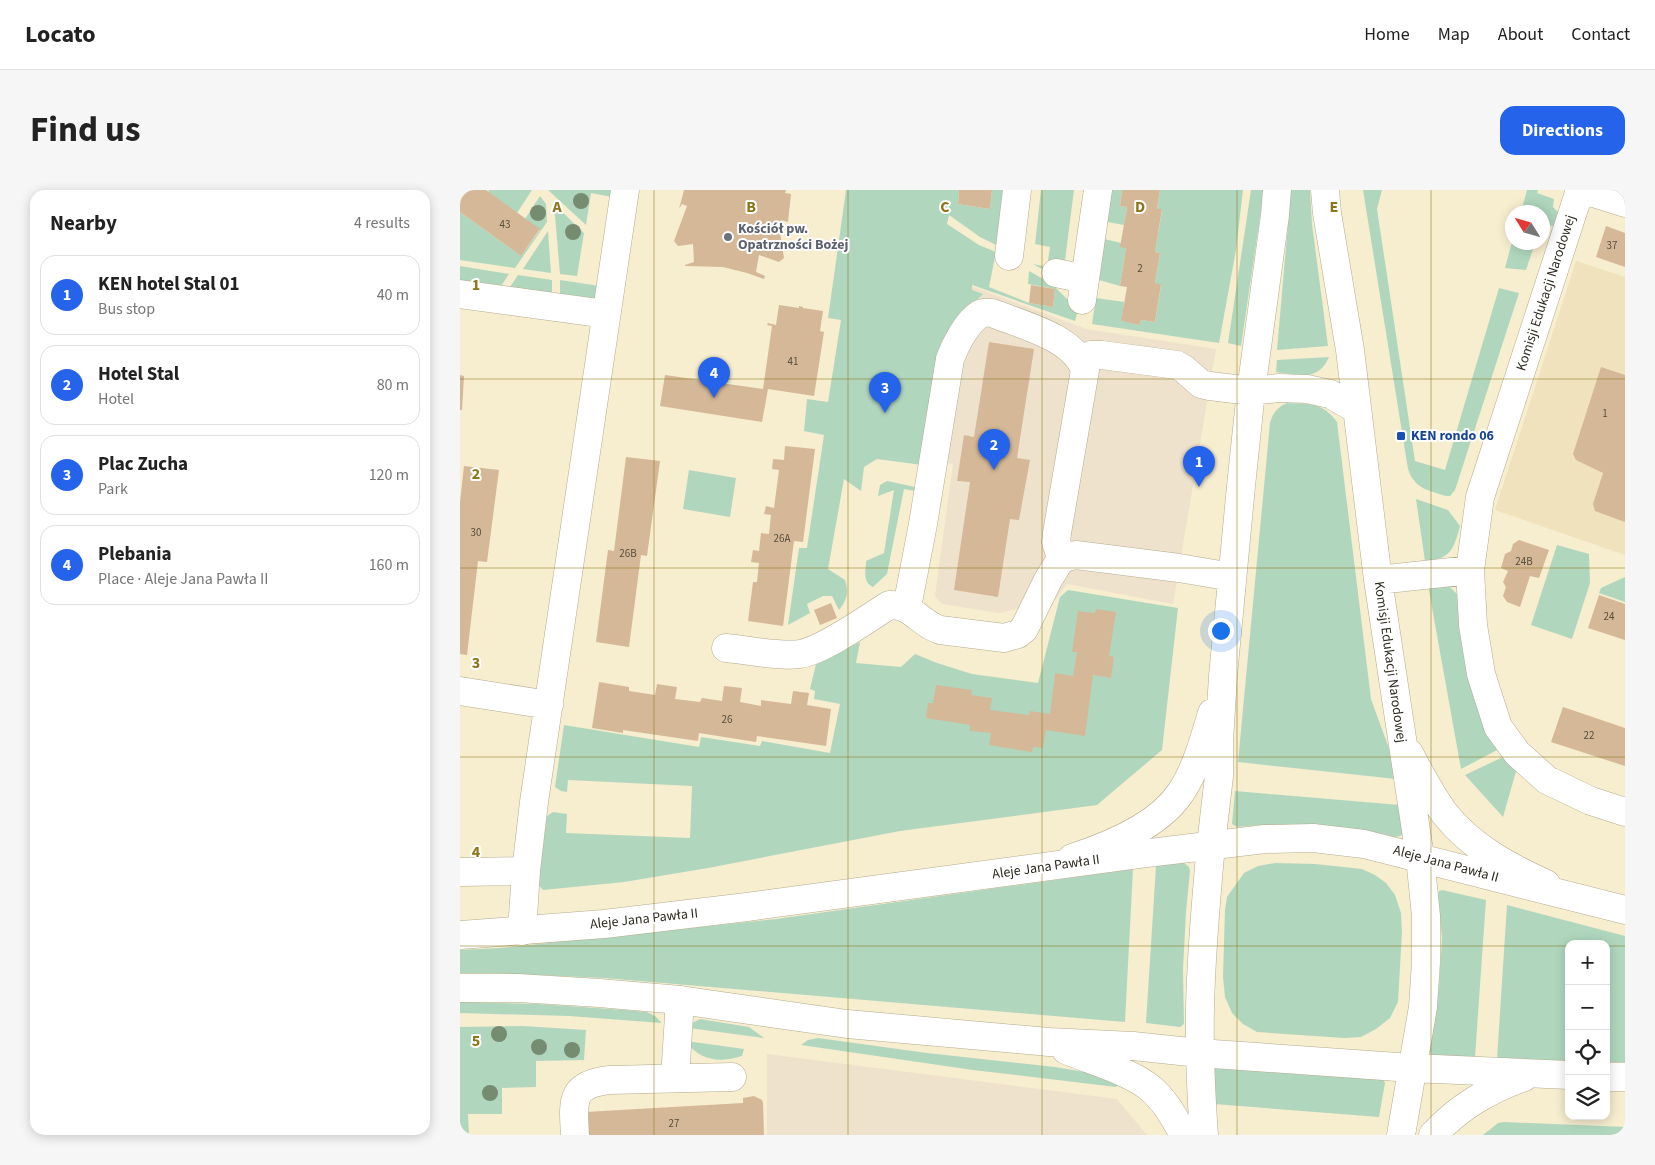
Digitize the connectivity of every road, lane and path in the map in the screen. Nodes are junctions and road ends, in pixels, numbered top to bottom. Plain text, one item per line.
1 (625, 190) edge
2 (1017, 190) edge
3 (1098, 190) edge
4 (1277, 190) edge
5 (1325, 190) edge
6 (1580, 190) edge
7 (1584, 190) edge
8 (1625, 203) edge
9 (1009, 256) dead end
10 (1056, 273) dead end
11 (460, 294) edge
12 (606, 314) junction
13 (1081, 360) junction
14 (1251, 391) junction
15 (1356, 410) junction
16 (1062, 560) junction
17 (1470, 570) junction
18 (1232, 577) junction
19 (1378, 580) junction
20 (907, 607) junction
21 (726, 648) dead end
22 (1223, 676) junction
23 (460, 691) edge
24 (548, 705) junction
25 (1401, 738) junction
26 (1625, 812) edge
27 (1211, 845) junction
28 (1420, 857) junction
29 (1046, 867) junction
30 (526, 871) junction
31 (460, 872) edge
32 (1575, 898) junction
33 (1625, 910) edge
34 (522, 931) junction
35 (460, 935) edge
36 (460, 988) edge
37 (680, 1000) junction
38 (1049, 1042) junction
39 (1199, 1053) junction
40 (1412, 1068) junction
41 (1535, 1073) junction
42 (1565, 1075) edge
43 (1610, 1076) edge
44 (732, 1077) dead end
45 (1625, 1077) edge
46 (675, 1078) junction
47 (575, 1135) edge
48 (1184, 1135) edge
49 (1204, 1135) edge
50 (1401, 1135) edge
51 (1433, 1135) edge

1 - 12 street
2 - 9 street
3 - 10 street
4 - 14 street
5 - 15 street, Komisji Edukacji Narodowej
6 - 17 street, Komisji Edukacji Narodowej
7 - 8 street
11 - 12 street
12 - 24 street
13 - 14 street
13 - 16 street
13 - 20 street
14 - 15 street
14 - 18 street
15 - 19 street, Komisji Edukacji Narodowej
16 - 18 street
16 - 20 street
17 - 19 street
17 - 26 street
18 - 22 street
19 - 25 street, Komisji Edukacji Narodowej
20 - 21 street
22 - 27 street
22 - 29 street
23 - 24 street
24 - 30 street
25 - 28 street, Komisji Edukacji Narodowej
25 - 32 street
27 - 28 street, Aleje Jana Pawła II
27 - 29 street, Aleje Jana Pawła II
27 - 39 street
28 - 32 street, Aleje Jana Pawła II
28 - 40 street, Komisji Edukacji Narodowej
29 - 34 street, Aleje Jana Pawła II
30 - 31 street
30 - 34 street
32 - 33 street, Aleje Jana Pawła II
34 - 35 street, Aleje Jana Pawła II
36 - 37 street
37 - 38 street
37 - 46 street
38 - 39 street
38 - 48 street
39 - 40 street
39 - 49 street
40 - 41 street
40 - 50 street, Komisji Edukacji Narodowej
41 - 42 street
41 - 51 street
43 - 45 street
44 - 46 street
46 - 47 street

